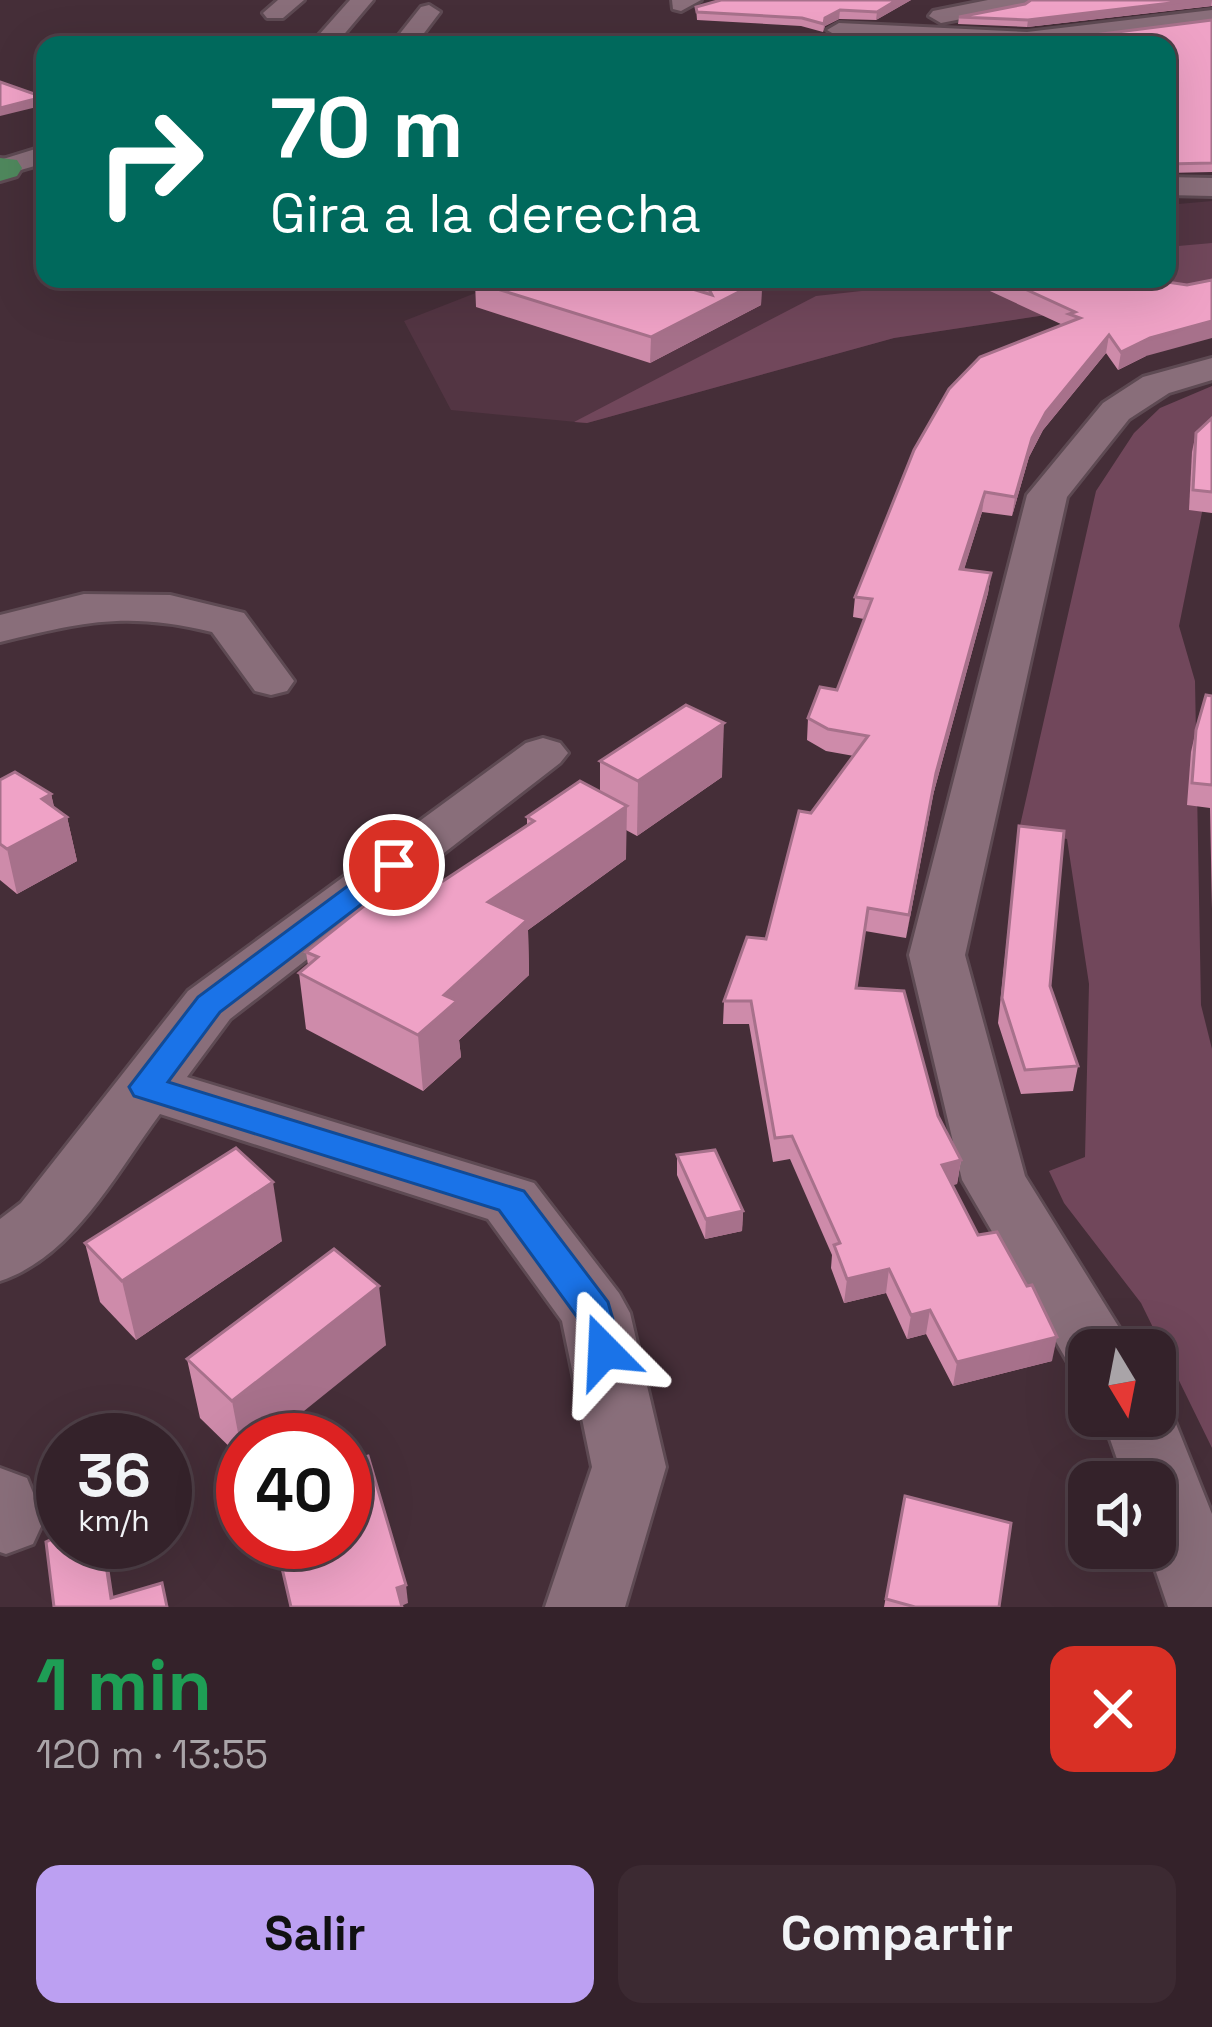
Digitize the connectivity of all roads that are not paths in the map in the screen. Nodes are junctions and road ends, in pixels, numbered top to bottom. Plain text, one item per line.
1 (362, 0) edge
2 (932, 0) edge
3 (1022, 0) edge
4 (429, 12) dead end
5 (1212, 16) edge
6 (888, 29) junction
7 (839, 30) edge
8 (330, 36) edge
9 (410, 36) edge
10 (985, 36) edge
11 (1051, 36) edge
12 (36, 157) edge
13 (1, 168) edge
14 (1176, 186) edge
15 (1212, 187) edge
16 (1212, 369) edge
17 (0, 629) edge
18 (271, 681) dead end
19 (543, 753) dead end
20 (146, 1087) junction
21 (0, 1255) edge
22 (1085, 1329) edge
23 (1146, 1437) edge
24 (585, 1607) edge
25 (1208, 1607) edge

1 - 8 street
2 - 6 street
3 - 6 street
4 - 9 street
5 - 11 street
6 - 7 street
6 - 10 street
12 - 13 street
14 - 15 street
16 - 22 street
17 - 18 street
19 - 20 street
20 - 21 street
20 - 24 street
23 - 25 street

